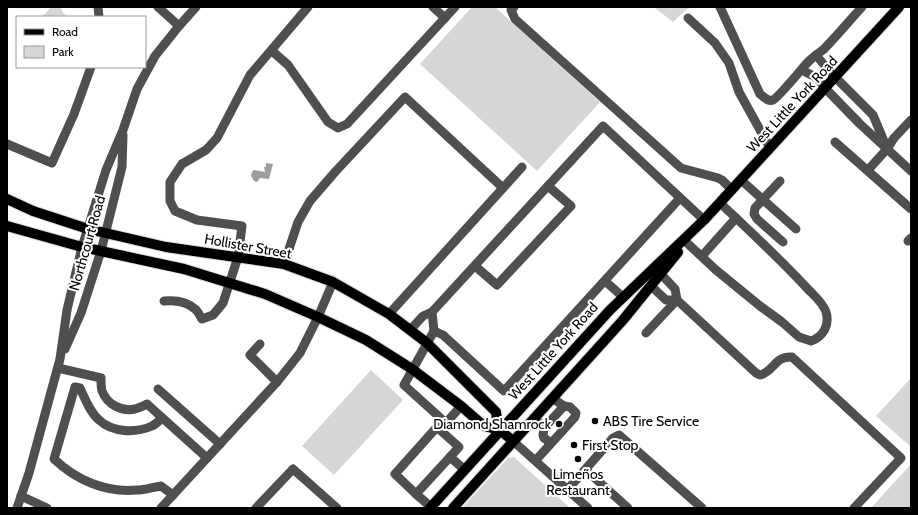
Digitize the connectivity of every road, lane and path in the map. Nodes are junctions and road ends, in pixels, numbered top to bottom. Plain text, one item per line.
1 (196, 7) edge
2 (308, 7) edge
3 (433, 7) edge
4 (455, 7) edge
5 (514, 7) edge
6 (720, 7) edge
7 (862, 7) edge
8 (899, 7) edge
9 (161, 10) edge
10 (445, 18) junction
11 (688, 18) dead end
12 (179, 26) junction
13 (272, 50) junction
14 (816, 56) junction
15 (91, 68) edge
16 (802, 70) junction
17 (836, 77) junction
18 (825, 88) junction
19 (911, 120) edge
20 (124, 130) junction
21 (835, 142) dead end
22 (7, 144) edge
23 (770, 148) junction
24 (887, 149) junction
25 (522, 168) dead end
26 (868, 170) junction
27 (911, 170) edge
28 (741, 180) junction
29 (780, 181) dead end
30 (548, 186) junction
31 (503, 188) junction
32 (732, 190) junction
33 (680, 198) junction
34 (7, 199) edge
35 (763, 200) junction
36 (720, 203) junction
37 (911, 209) edge
38 (736, 218) junction
39 (704, 220) junction
40 (7, 226) edge
41 (88, 229) junction
42 (796, 229) dead end
43 (106, 233) junction
44 (686, 242) junction
45 (783, 242) dead end
46 (82, 247) junction
47 (101, 252) junction
48 (702, 256) junction
49 (238, 257) junction
50 (284, 264) junction
51 (475, 266) junction
52 (660, 274) junction
53 (605, 281) junction
54 (333, 282) junction
55 (230, 283) junction
56 (651, 286) junction
57 (623, 297) junction
58 (677, 300) junction
59 (164, 301) dead end
60 (432, 312) junction
61 (389, 314) junction
62 (318, 316) junction
63 (410, 330) junction
64 (434, 331) junction
65 (646, 333) dead end
66 (427, 343) junction
67 (260, 344) dead end
68 (59, 364) junction
69 (412, 369) junction
70 (276, 382) junction
71 (158, 388) dead end
72 (552, 398) junction
73 (460, 406) junction
74 (564, 406) junction
75 (162, 418) junction
76 (534, 418) junction
77 (443, 426) junction
78 (544, 428) junction
79 (500, 430) junction
80 (513, 441) junction
81 (551, 443) junction
82 (220, 444) junction
83 (450, 457) junction
84 (207, 458) junction
85 (536, 460) junction
86 (465, 470) junction
87 (586, 470) junction
88 (568, 489) junction
89 (416, 494) junction
90 (173, 495) junction
91 (22, 496) junction
92 (430, 507) edge
93 (17, 508) edge
94 (47, 508) edge
95 (161, 508) edge
96 (256, 508) edge
97 (337, 508) edge
98 (453, 508) edge
99 (588, 508) edge
100 (628, 508) edge
101 (702, 508) edge
102 (854, 508) edge

1 - 12 street, Northcourt Road
2 - 13 street
3 - 10 street
4 - 10 street
5 - 32 street
6 - 16 street
7 - 14 street
8 - 17 main road, West Little York Road
9 - 12 street
10 - 13 street
11 - 23 street
12 - 20 street, Northcourt Road
13 - 49 street
14 - 16 street
14 - 17 street
15 - 22 street
16 - 18 street
17 - 18 main road, West Little York Road
17 - 24 street
18 - 23 main road, West Little York Road
18 - 24 street
19 - 24 street
20 - 41 street, Northcourt Road
20 - 43 street, Northcourt Road
21 - 26 street
23 - 28 main road, West Little York Road
24 - 26 street
24 - 27 street
25 - 31 street
26 - 37 street
28 - 32 main road, West Little York Road
28 - 35 street
29 - 35 street
30 - 33 street
30 - 51 street
30 - 51 street
31 - 50 street
31 - 61 street
32 - 36 main road, West Little York Road
33 - 39 street
33 - 53 street
34 - 41 main road, Hollister Street
35 - 42 street
35 - 45 street
36 - 38 street
36 - 39 main road, West Little York Road
38 - 48 street
38 - 48 street
39 - 44 main road, West Little York Road
39 - 57 main road, West Little York Road
40 - 46 main road
41 - 43 main road, Hollister Street
41 - 46 street, Northcourt Road
43 - 47 street, Northcourt Road
43 - 49 main road, Hollister Street
44 - 48 street
44 - 52 main road, West Little York Road
46 - 47 main road
46 - 68 street, Northcourt Road
47 - 55 main road
47 - 68 street, Northcourt Road
49 - 50 main road, Hollister Street
49 - 55 street
50 - 54 main road, Hollister Street
51 - 60 street
52 - 56 main road, West Little York Road
52 - 58 street
53 - 57 street
53 - 64 street
54 - 61 main road, Hollister Street
54 - 62 street
55 - 59 street
55 - 62 main road
56 - 58 street
56 - 72 main road, West Little York Road
57 - 79 main road, West Little York Road
58 - 65 street
58 - 102 street
60 - 63 street
60 - 64 street
61 - 63 main road, Hollister Street
62 - 69 main road
62 - 70 street
63 - 66 main road, Hollister Street
64 - 66 street
66 - 69 street
66 - 79 main road, Hollister Street
67 - 70 street
68 - 75 street
68 - 91 street, Northcourt Road
69 - 73 main road
69 - 77 street
70 - 82 street
71 - 82 street
72 - 74 street
72 - 76 main road, West Little York Road
73 - 77 street
73 - 79 main road
74 - 78 street
74 - 81 street
75 - 84 street
75 - 90 street
76 - 78 street
76 - 80 main road, West Little York Road
77 - 83 street
77 - 89 street
78 - 81 street
79 - 80 main road
79 - 86 main road, West Little York Road
80 - 85 street
80 - 98 main road, West Little York Road
81 - 85 street
82 - 84 street
83 - 86 street
83 - 89 street
84 - 90 street
85 - 88 street
86 - 92 main road, West Little York Road
87 - 88 street
87 - 100 street
87 - 101 street
88 - 99 street
89 - 92 street
90 - 95 street
91 - 93 street, Northcourt Road
91 - 94 street
96 - 97 street

